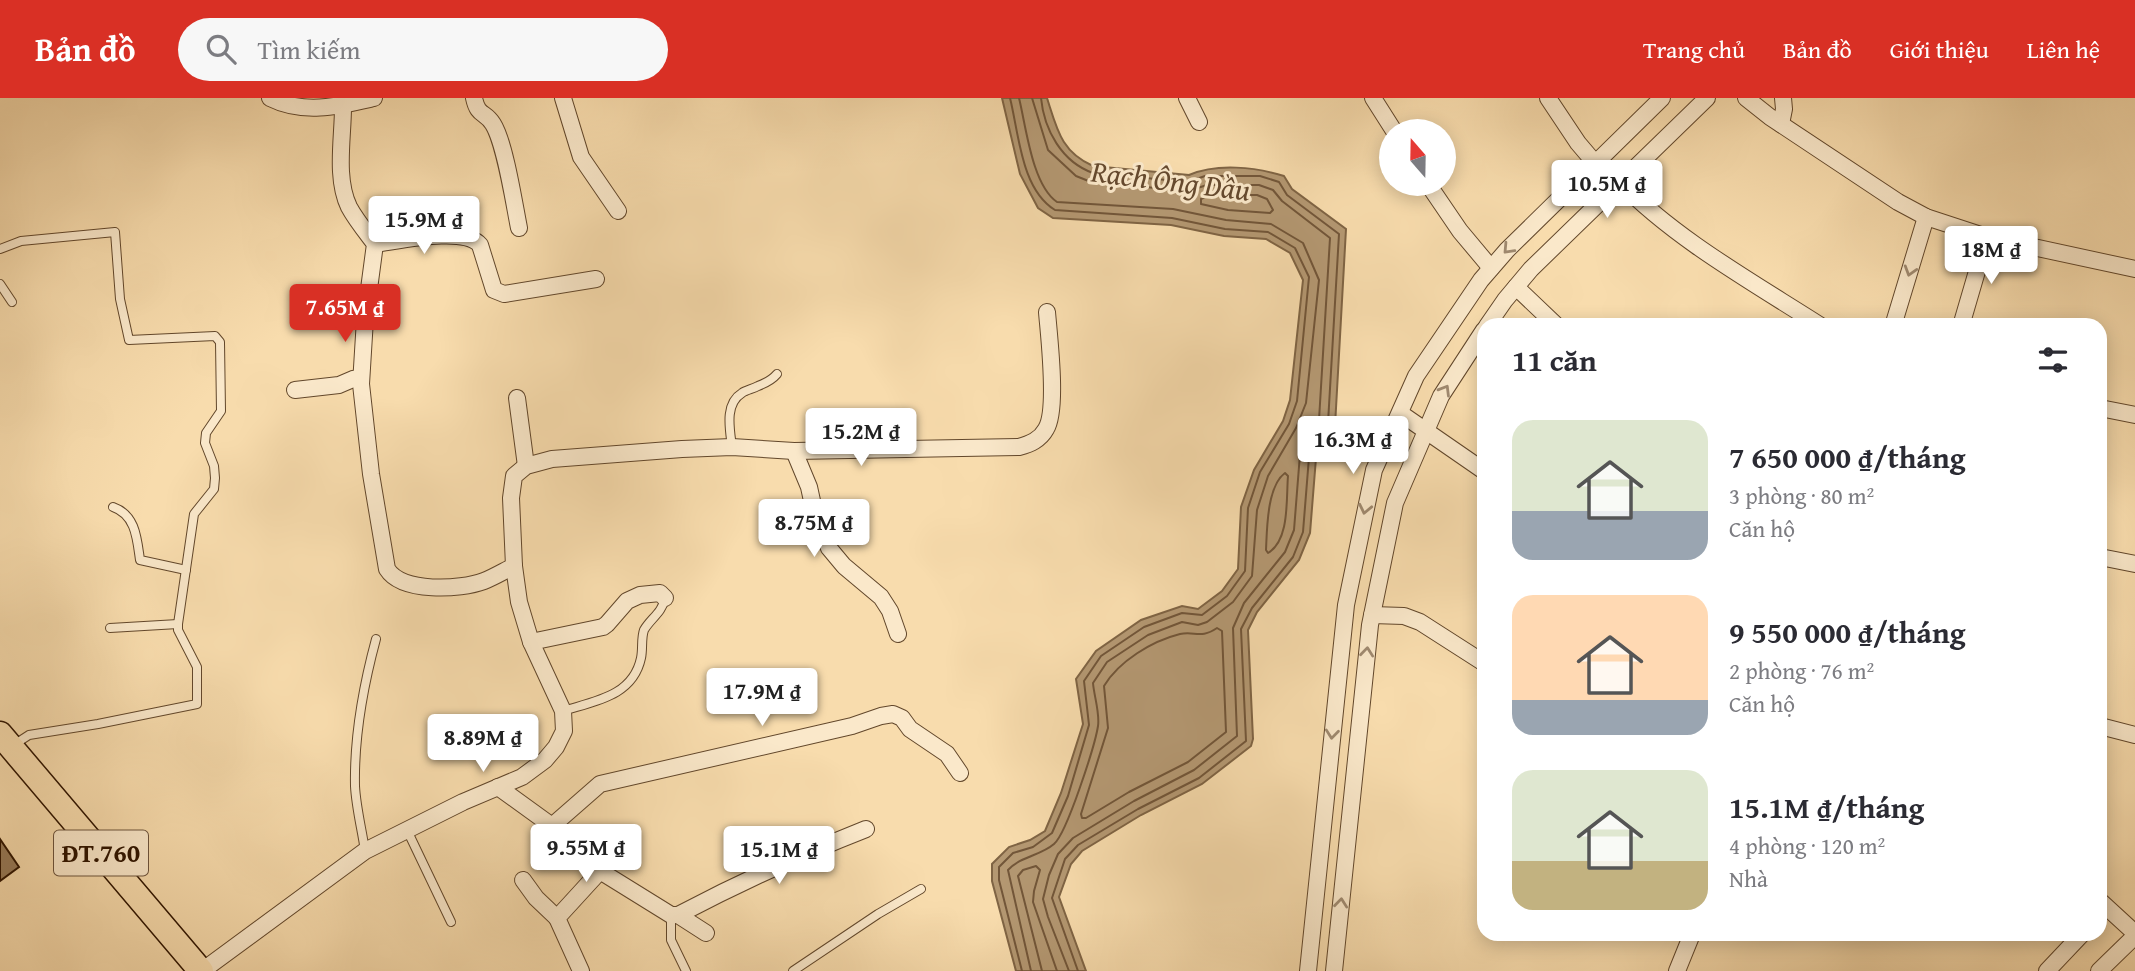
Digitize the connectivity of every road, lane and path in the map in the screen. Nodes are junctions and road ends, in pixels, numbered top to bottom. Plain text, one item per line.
1 (270, 98) edge
2 (474, 98) edge
3 (563, 98) edge
4 (1187, 98) edge
5 (1373, 98) edge
6 (1548, 98) edge
7 (1662, 98) edge
8 (1707, 98) edge
9 (1746, 98) edge
10 (1783, 98) edge
11 (359, 101) edge
12 (1386, 119) edge
13 (1199, 122) dead end
14 (1781, 124) junction
15 (1595, 163) junction
16 (1620, 182) junction
17 (1436, 196) edge
18 (618, 211) dead end
19 (1926, 217) junction
20 (519, 228) dead end
21 (1987, 237) junction
22 (375, 244) junction
23 (0, 249) edge
24 (1491, 268) junction
25 (2135, 270) edge
26 (596, 279) dead end
27 (0, 284) edge
28 (1516, 287) junction
29 (12, 302) dead end
30 (1047, 312) dead end
31 (1493, 318) edge
32 (1549, 318) edge
33 (1809, 318) edge
34 (1895, 318) edge
35 (1963, 318) edge
36 (1477, 341) edge
37 (777, 374) dead end
38 (361, 378) junction
39 (295, 390) dead end
40 (517, 398) dead end
41 (2107, 409) edge
42 (1400, 413) junction
43 (2135, 415) edge
44 (1425, 430) junction
45 (732, 447) junction
46 (794, 451) junction
47 (526, 466) junction
48 (1477, 466) edge
49 (113, 507) dead end
50 (2107, 558) edge
51 (2135, 564) edge
52 (514, 566) junction
53 (186, 570) junction
54 (665, 598) joint
55 (1372, 615) junction
56 (178, 624) junction
57 (110, 628) dead end
58 (898, 634) dead end
59 (376, 639) dead end
60 (531, 642) junction
61 (1477, 659) edge
62 (563, 710) junction
63 (2107, 728) edge
64 (2135, 735) edge
65 (6, 741) edge
66 (960, 773) dead end
67 (498, 787) junction
68 (552, 826) junction
69 (866, 829) dead end
70 (407, 830) junction
71 (365, 851) junction
72 (600, 871) junction
73 (523, 880) dead end
74 (921, 889) dead end
75 (2107, 908) edge
76 (675, 915) junction
77 (557, 918) junction
78 (451, 922) dead end
79 (706, 933) dead end
80 (2135, 935) edge
81 (1689, 941) edge
82 (2075, 941) edge
83 (202, 971) edge
84 (581, 971) edge
85 (686, 971) edge
86 (793, 971) edge
87 (1308, 971) edge
88 (1334, 971) edge
89 (1677, 971) edge
90 (2047, 971) edge
91 (2099, 971) edge

1 - 11 street
2 - 20 street
3 - 18 street
4 - 13 street
5 - 12 street
6 - 15 street
7 - 15 street
8 - 16 street
9 - 14 street
10 - 14 street
11 - 22 street
14 - 19 street
15 -> 24 street
16 - 28 street
16 - 33 street
17 - 24 street
19 - 21 street
19 -> 34 street
21 - 25 street
21 - 35 street
22 - 26 street
22 - 38 street
23 - 53 lane
24 - 42 street
27 - 29 lane
28 - 31 street
28 - 32 street
30 - 46 street
44 -> 36 street
37 - 45 lane
38 - 39 street
38 - 52 street
40 - 47 street
41 - 43 street
42 - 44 street
42 -> 87 street
44 - 48 street
44 - 55 street
45 - 46 street
45 - 47 street
46 - 58 street
47 - 52 street
49 - 53 lane
50 - 51 street
52 - 60 street
53 - 56 lane
54 - 60 street
54 - 62 lane
55 - 61 street
88 -> 55 street
56 - 57 lane
56 - 65 lane
59 - 71 lane
60 - 62 street
62 - 67 street
63 - 64 street
65 - 83 main road, ĐT.760
66 - 68 street
67 - 68 street
67 - 70 street
68 - 72 street
69 - 76 street
70 - 71 street
70 - 78 lane
71 - 83 street
72 - 76 street
72 - 77 street
73 - 77 street
74 - 86 lane
75 - 80 street
76 - 79 street
76 - 85 lane
77 - 84 street
80 - 91 street
81 - 89 street
82 - 90 street

